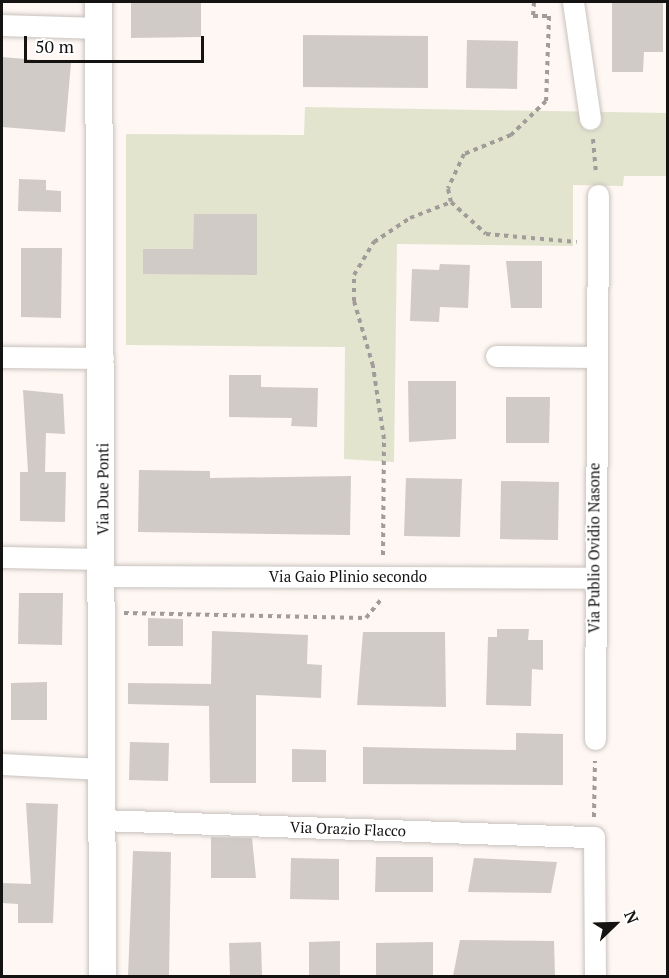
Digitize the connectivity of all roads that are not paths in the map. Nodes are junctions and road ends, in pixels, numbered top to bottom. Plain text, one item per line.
1 (573, 2) edge
2 (98, 15) edge
3 (2, 25) edge
4 (591, 118) road end
5 (598, 195) road end
6 (496, 356) dead end
7 (2, 357) edge
8 (596, 357) junction
9 (103, 358) junction
10 (2, 557) edge
11 (103, 568) junction
12 (592, 578) junction
13 (595, 739) road end
14 (2, 764) edge
15 (101, 769) junction
16 (102, 820) junction
17 (102, 976) edge
18 (595, 976) edge

1 - 4 street
2 - 3 street
2 - 9 street, Via Due Ponti
5 - 8 street, Via Publio Ovidio Nasone
6 - 8 street
7 - 9 street
8 - 12 street, Via Publio Ovidio Nasone
9 - 11 street, Via Due Ponti
10 - 11 street, Via Gaio Plinio secondo
11 - 12 street, Via Gaio Plinio secondo
11 - 15 street, Via Due Ponti
12 - 13 street, Via Publio Ovidio Nasone
14 - 15 street
15 - 16 street, Via Due Ponti
16 - 17 street, Via Due Ponti
16 - 18 street, Via Orazio Flacco

